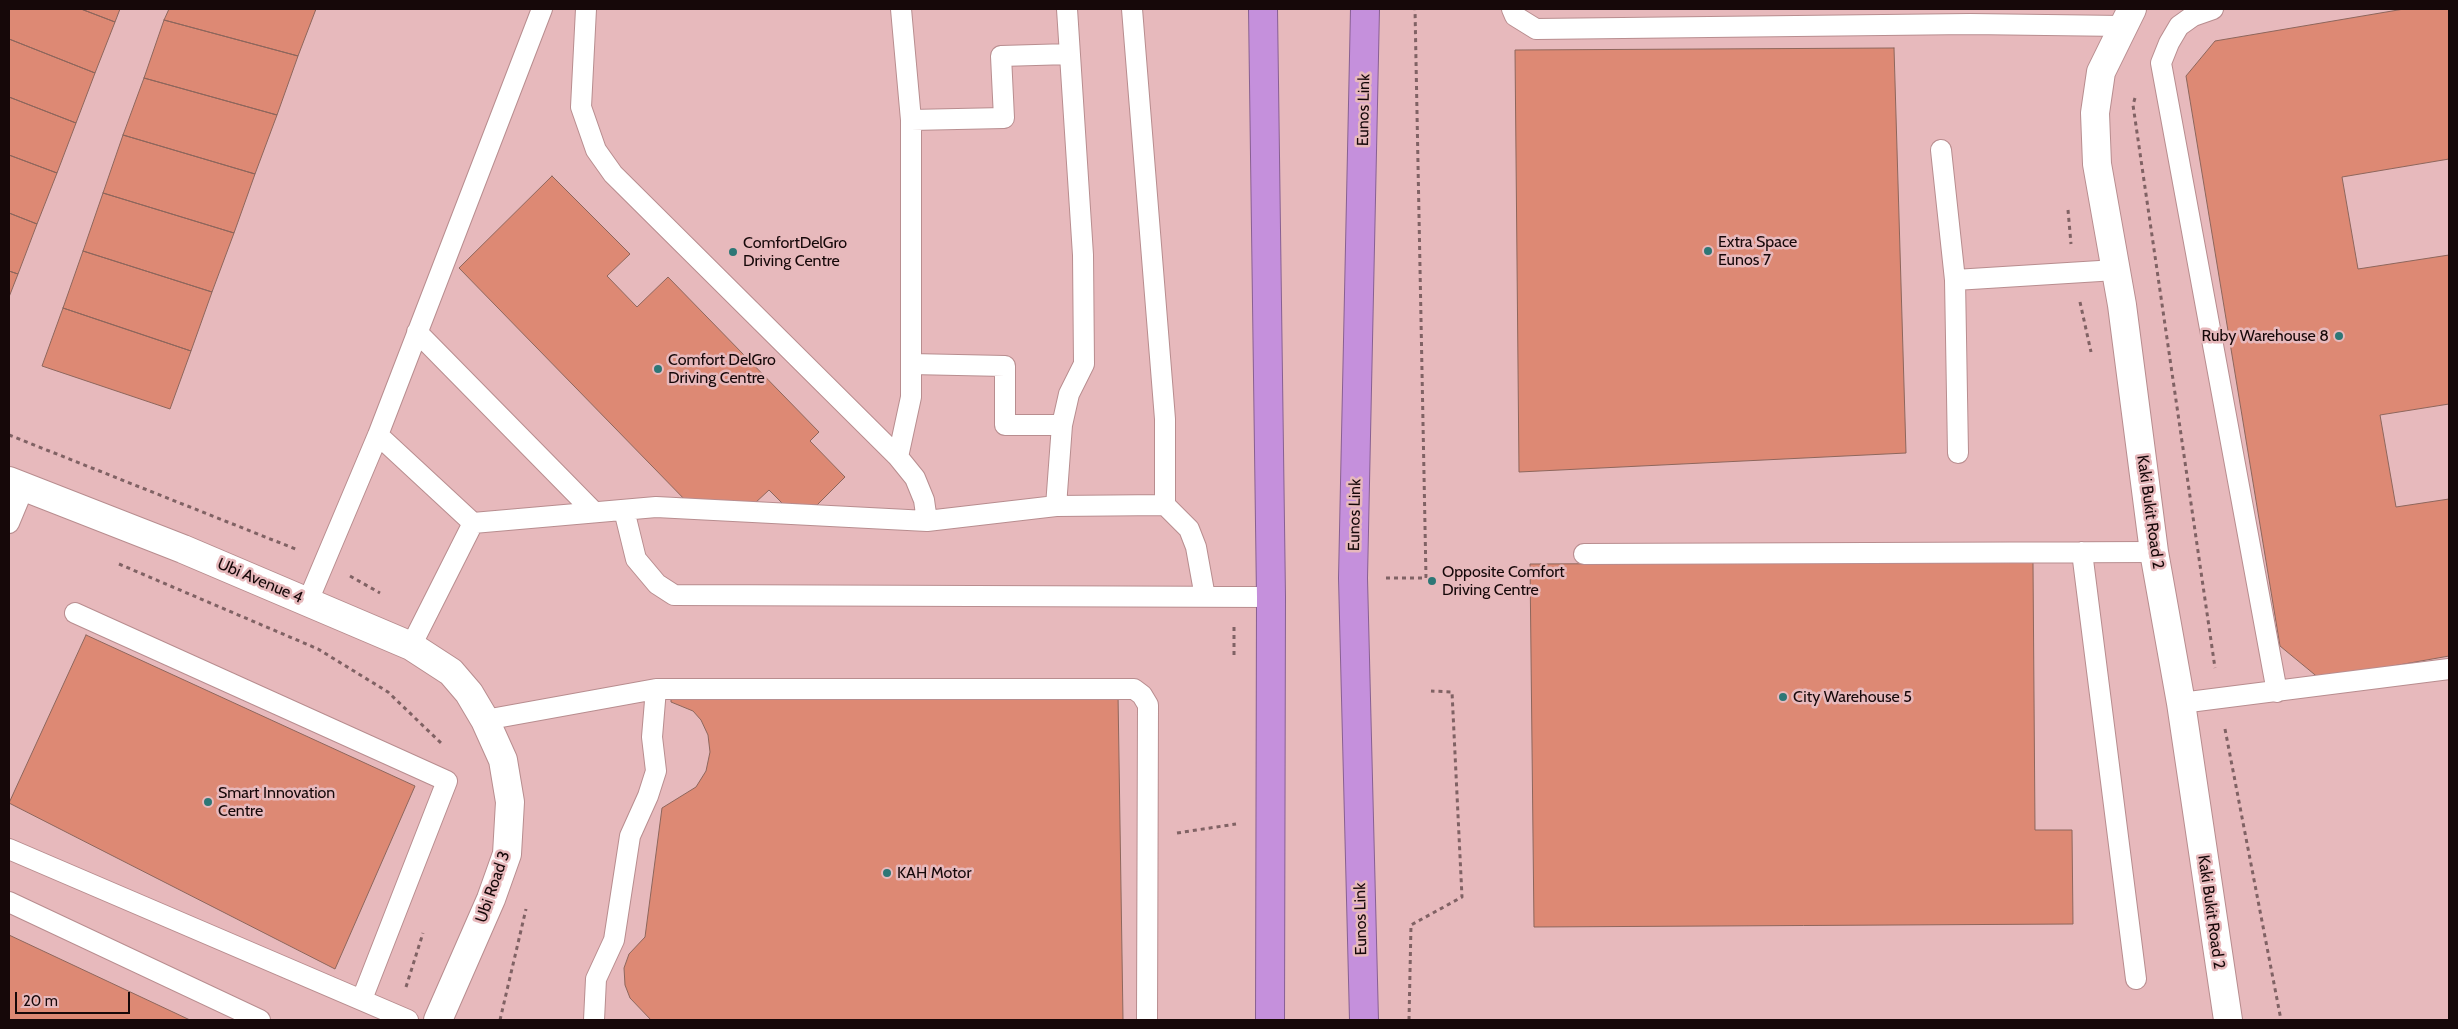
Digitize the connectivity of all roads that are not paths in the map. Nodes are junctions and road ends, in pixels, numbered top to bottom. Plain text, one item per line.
1 (542, 9) edge
2 (586, 9) edge
3 (901, 9) edge
4 (1067, 9) edge
5 (1132, 9) edge
6 (1263, 9) edge
7 (1365, 9) edge
8 (1512, 9) edge
9 (2212, 9) edge
10 (1970, 16) edge
11 (2127, 17) edge
12 (1070, 54) junction
13 (910, 120) junction
14 (1941, 150) dead end
15 (2116, 270) junction
16 (1955, 280) junction
17 (417, 332) junction
18 (911, 364) junction
19 (1062, 425) junction
20 (378, 435) junction
21 (1958, 453) dead end
22 (898, 457) junction
23 (16, 484) edge
24 (1165, 505) junction
25 (1056, 506) junction
26 (624, 510) junction
27 (594, 512) junction
28 (927, 521) junction
29 (9, 523) edge
30 (473, 523) junction
31 (2082, 552) junction
32 (2154, 552) junction
33 (1584, 554) dead end
34 (1205, 597) junction
35 (1271, 597) junction
36 (308, 601) junction
37 (75, 613) dead end
38 (411, 646) junction
39 (2449, 669) edge
40 (656, 690) junction
41 (2277, 692) junction
42 (2181, 703) junction
43 (485, 720) junction
44 (9, 849) edge
45 (9, 902) edge
46 (2136, 979) dead end
47 (362, 999) junction
48 (260, 1020) edge
49 (408, 1020) edge
50 (438, 1020) edge
51 (594, 1020) edge
52 (1146, 1020) edge
53 (1270, 1020) edge
54 (1364, 1020) edge
55 (2228, 1020) edge

1 - 17 lane
2 - 22 lane
3 - 13 lane
4 - 12 lane
5 - 24 lane
6 - 35 highway
7 - 54 highway, Eunos Link
8 - 10 lane
9 - 41 lane
10 - 11 lane
11 - 15 street, Kaki Bukit Road 2
12 - 13 lane
12 - 19 lane
13 - 18 lane
14 - 16 lane
15 - 16 lane
15 - 32 street, Kaki Bukit Road 2
16 - 21 lane
17 - 20 lane
17 - 27 lane
18 - 19 lane
18 - 22 lane
19 - 25 lane
20 - 30 lane
20 - 36 lane
22 - 28 lane
23 - 29 lane
23 - 36 street, Ubi Avenue 4
24 - 25 lane
24 - 34 lane
25 - 28 lane
26 - 27 lane
26 - 28 lane
26 - 34 lane
27 - 30 lane
30 - 38 lane
31 - 32 lane
31 - 33 lane
31 - 46 lane
32 - 42 street, Kaki Bukit Road 2
34 - 35 lane
35 - 53 highway
36 - 38 street, Ubi Avenue 4
37 - 47 lane
38 - 43 street, Ubi Avenue 4
39 - 41 lane
40 - 43 lane
40 - 51 lane
40 - 52 lane
41 - 42 lane
42 - 55 street, Kaki Bukit Road 2
43 - 50 street, Ubi Road 3
44 - 47 lane
45 - 48 lane
47 - 49 lane

